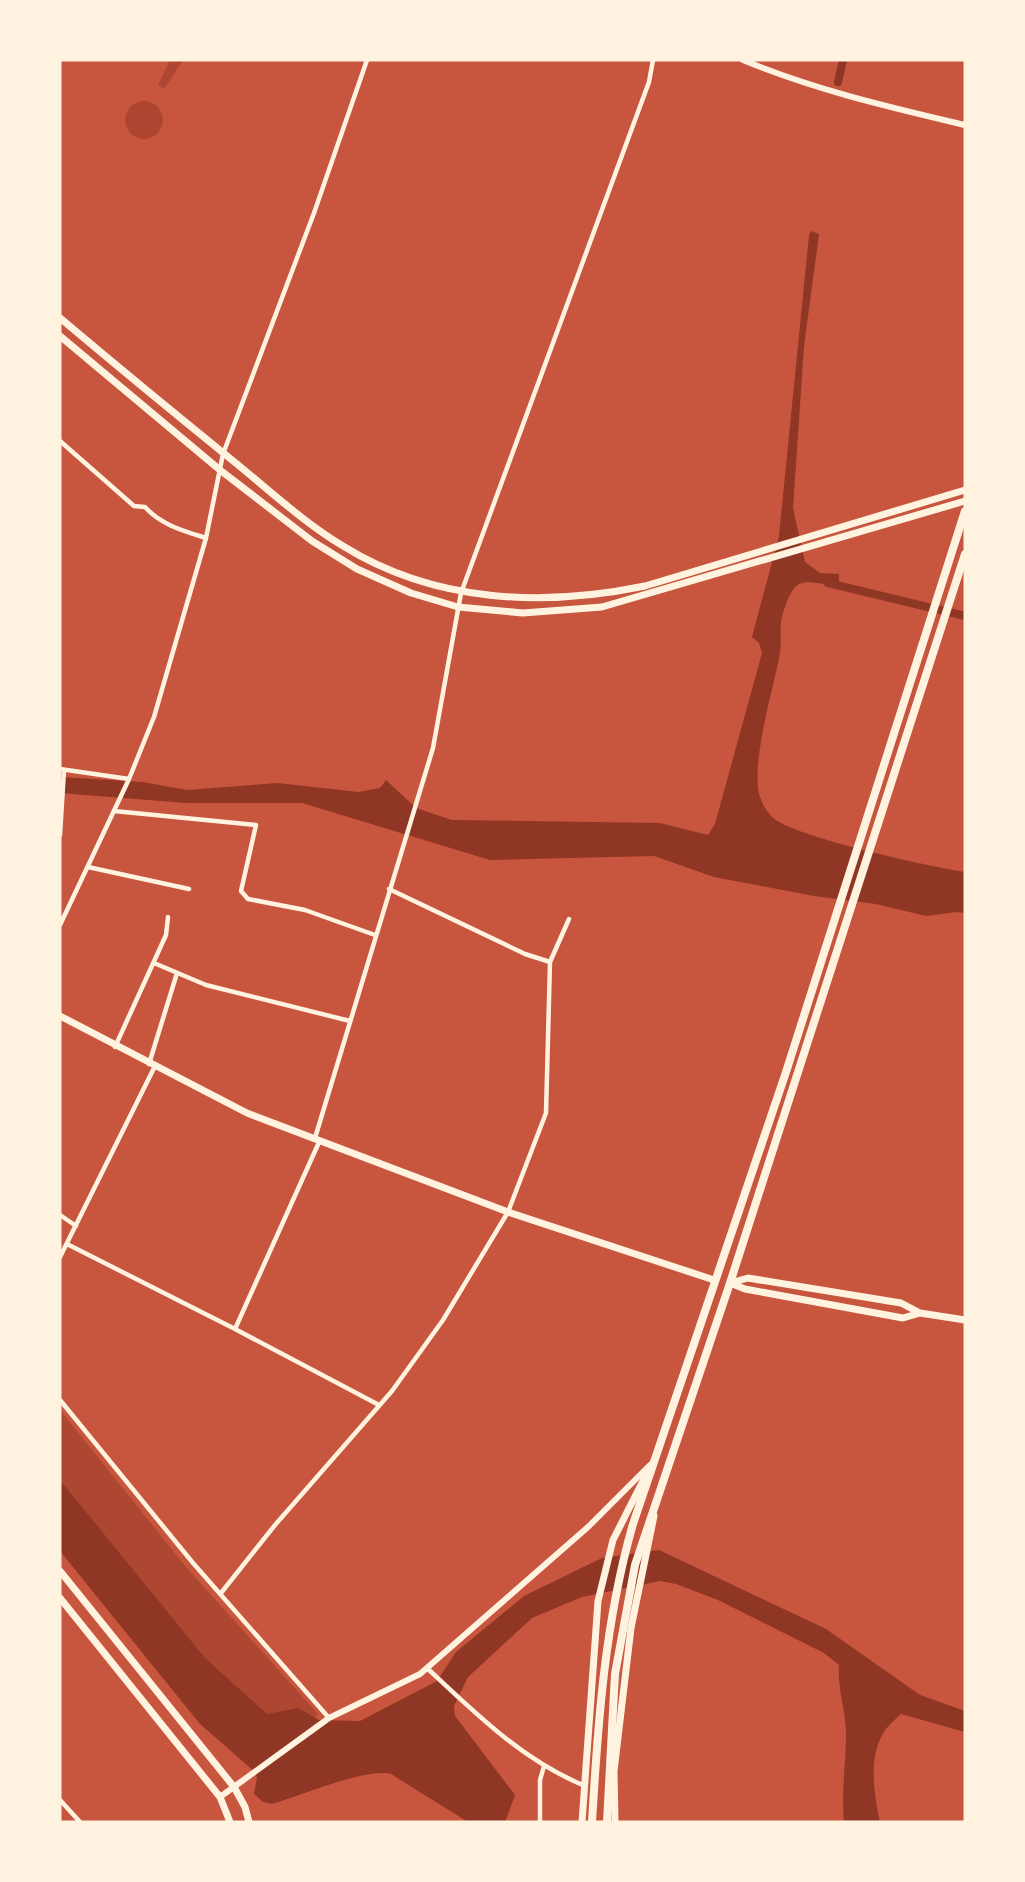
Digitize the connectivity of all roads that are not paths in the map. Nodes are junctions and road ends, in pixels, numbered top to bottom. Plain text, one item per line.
1 (367, 60) edge
2 (653, 60) edge
3 (743, 60) edge
4 (965, 125) edge
5 (60, 318) edge
6 (60, 336) edge
7 (60, 441) edge
8 (224, 453) junction
9 (220, 470) junction
10 (965, 490) edge
11 (965, 501) edge
12 (965, 510) edge
13 (206, 538) junction
14 (965, 554) edge
15 (750, 558) junction
16 (461, 592) junction
17 (458, 607) junction
18 (62, 770) edge
19 (129, 779) junction
20 (114, 811) junction
21 (60, 835) edge
22 (88, 867) junction
23 (389, 889) junction
24 (189, 890) dead end
25 (168, 917) dead end
26 (568, 919) dead end
27 (61, 921) edge
28 (375, 935) junction
29 (550, 962) junction
30 (154, 963) junction
31 (177, 972) junction
32 (60, 1016) edge
33 (350, 1021) junction
34 (115, 1047) junction
35 (152, 1065) junction
36 (317, 1139) junction
37 (508, 1212) junction
38 (60, 1215) edge
39 (76, 1226) junction
40 (67, 1244) junction
41 (60, 1257) edge
42 (714, 1280) junction
43 (730, 1283) junction
44 (920, 1313) junction
45 (965, 1320) edge
46 (235, 1329) junction
47 (60, 1400) edge
48 (379, 1405) junction
49 (652, 1462) junction
50 (656, 1502) junction
51 (60, 1571) edge
52 (220, 1593) junction
53 (60, 1598) edge
54 (426, 1668) junction
55 (329, 1718) junction
56 (544, 1766) junction
57 (585, 1786) junction
58 (234, 1787) junction
59 (220, 1797) junction
60 (60, 1800) edge
61 (80, 1822) edge
62 (230, 1822) edge
63 (249, 1822) edge
64 (540, 1822) edge
65 (582, 1822) edge
66 (592, 1822) edge
67 (607, 1822) edge
68 (615, 1822) edge

1 - 8 street
2 - 16 street
3 - 4 street
5 - 8 main road
6 - 9 main road
7 - 13 street
8 - 9 street
8 - 16 main road
9 - 13 street
9 - 17 main road
10 - 15 main road
11 - 15 main road
12 - 42 main road
13 - 19 street
14 - 43 main road
15 - 16 main road
15 - 17 main road
16 - 17 street
17 - 23 street
18 - 19 street
18 - 21 street
19 - 20 street
20 - 22 street
20 - 28 street
22 - 24 street
22 - 27 street
23 - 28 street
23 - 29 street
25 - 30 street
26 - 29 street
28 - 33 street
29 - 37 street
30 - 31 street
30 - 34 street
31 - 33 street
31 - 35 street
32 - 34 main road
33 - 36 street
34 - 35 main road
35 - 36 main road
35 - 39 street
36 - 37 main road
36 - 46 street
37 - 42 main road
37 - 48 street
38 - 39 street
39 - 40 street
40 - 41 street
40 - 46 street
42 - 49 main road
43 - 44 main road
43 - 44 main road
43 - 50 main road
44 - 45 main road
46 - 48 street
47 - 52 street
48 - 52 street
49 - 54 street
49 - 57 main road
49 - 66 main road
50 - 67 main road
50 - 68 main road
51 - 58 main road
52 - 55 street
53 - 59 main road
54 - 55 street
54 - 56 street
55 - 58 street
56 - 57 street
56 - 64 street
57 - 65 main road
58 - 59 street
58 - 63 main road
59 - 62 main road
60 - 61 street

